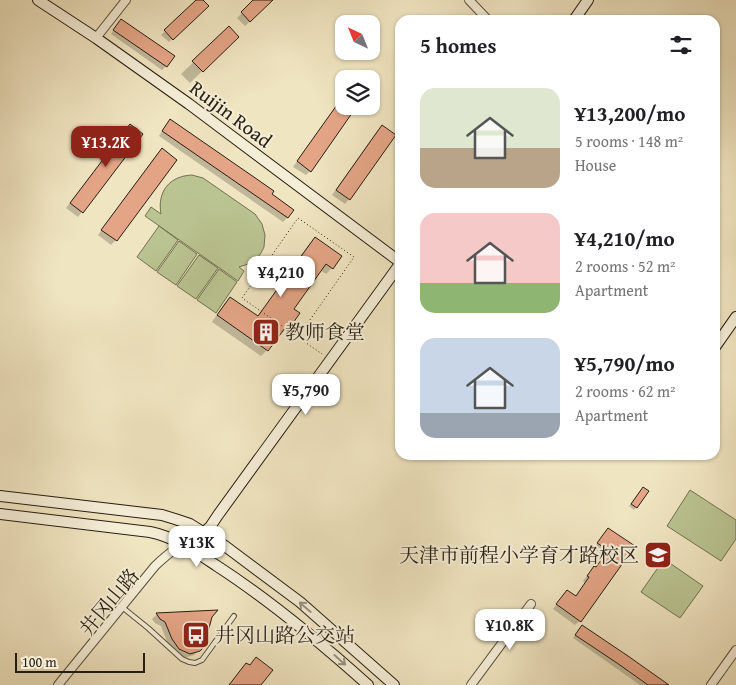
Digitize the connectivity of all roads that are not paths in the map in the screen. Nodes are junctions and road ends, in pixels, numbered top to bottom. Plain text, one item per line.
1 (38, 0) edge
2 (126, 0) edge
3 (469, 0) edge
4 (583, 0) edge
5 (588, 0) edge
6 (483, 15) edge
7 (572, 15) edge
8 (578, 15) edge
9 (96, 38) junction
10 (395, 257) edge
11 (395, 266) edge
12 (395, 266) edge
13 (736, 317) edge
14 (720, 340) edge
15 (0, 496) edge
16 (0, 515) edge
17 (202, 531) junction
18 (185, 545) junction
19 (216, 566) dead end
20 (531, 604) dead end
21 (123, 607) junction
22 (234, 616) dead end
23 (736, 650) edge
24 (58, 685) edge
25 (62, 685) edge
26 (368, 685) edge
27 (394, 685) edge
28 (470, 685) edge
29 (711, 685) edge

1 - 9 street, Ruijin Road
2 - 9 street
3 - 6 street
4 - 7 street
5 - 8 street
9 - 10 street, Ruijin Road
11 - 17 street
12 - 17 street
13 - 14 street
15 - 17 street
16 - 18 street
17 - 18 street
27 -> 17 street
18 - 19 street
18 - 21 street, 井冈山路
18 -> 26 street
20 - 28 street
21 - 22 lane
21 - 24 street, 井冈山路
21 - 25 street, 井冈山路
23 - 29 street

